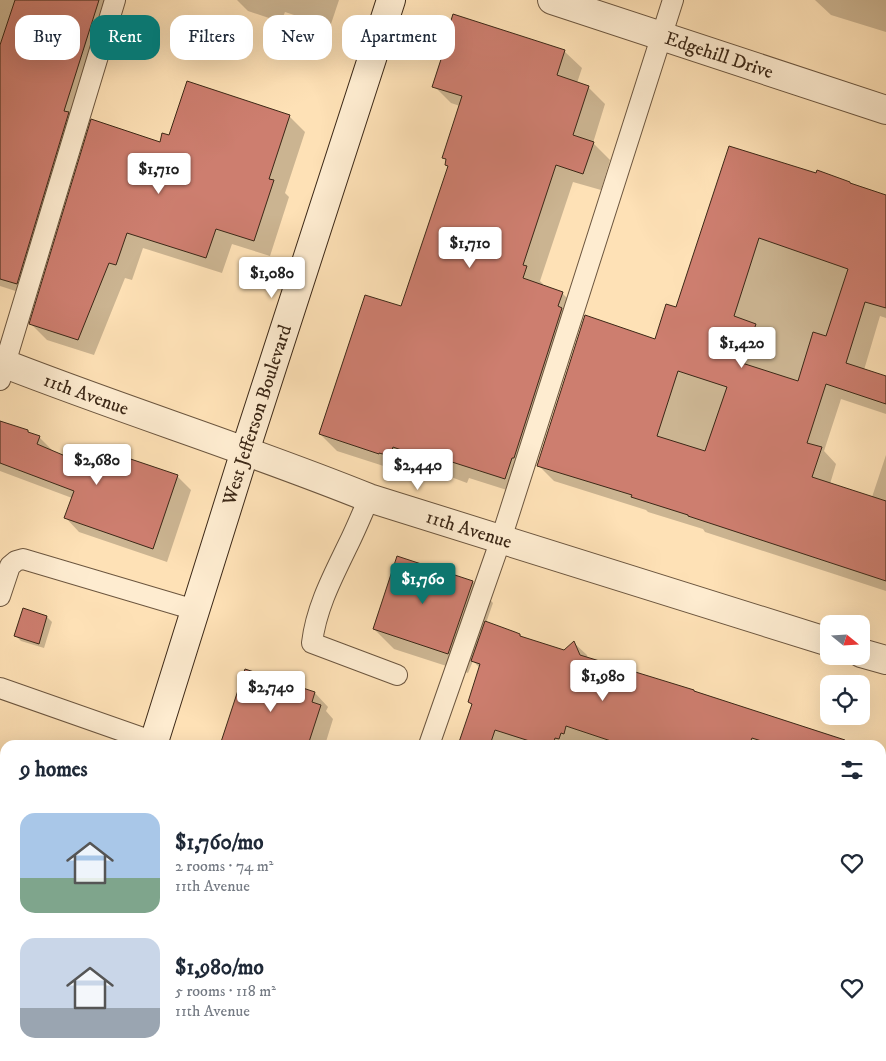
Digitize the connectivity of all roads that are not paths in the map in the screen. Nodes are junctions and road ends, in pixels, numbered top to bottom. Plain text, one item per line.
1 (115, 0) edge
2 (391, 0) edge
3 (552, 0) edge
4 (673, 0) edge
5 (661, 36) junction
6 (886, 110) edge
7 (2, 368) edge
8 (245, 451) junction
9 (369, 498) junction
10 (501, 539) junction
11 (0, 596) edge
12 (195, 610) junction
13 (820, 639) edge
14 (870, 656) edge
15 (886, 660) edge
16 (397, 675) dead end
17 (0, 688) edge
18 (146, 740) edge
19 (155, 740) edge
20 (431, 740) edge

1 - 7 lane
2 - 8 street, West Jefferson Boulevard
3 - 5 street, Edgehill Drive
4 - 5 lane
5 - 6 street, Edgehill Drive
5 - 10 lane
7 - 8 street, 11th Avenue
8 - 9 street, 11th Avenue
8 - 12 street, West Jefferson Boulevard
9 - 10 street, 11th Avenue
9 - 16 lane
10 - 13 street, 11th Avenue
10 - 20 lane
11 - 12 lane
12 - 19 street, West Jefferson Boulevard
14 - 15 street
17 - 18 lane

